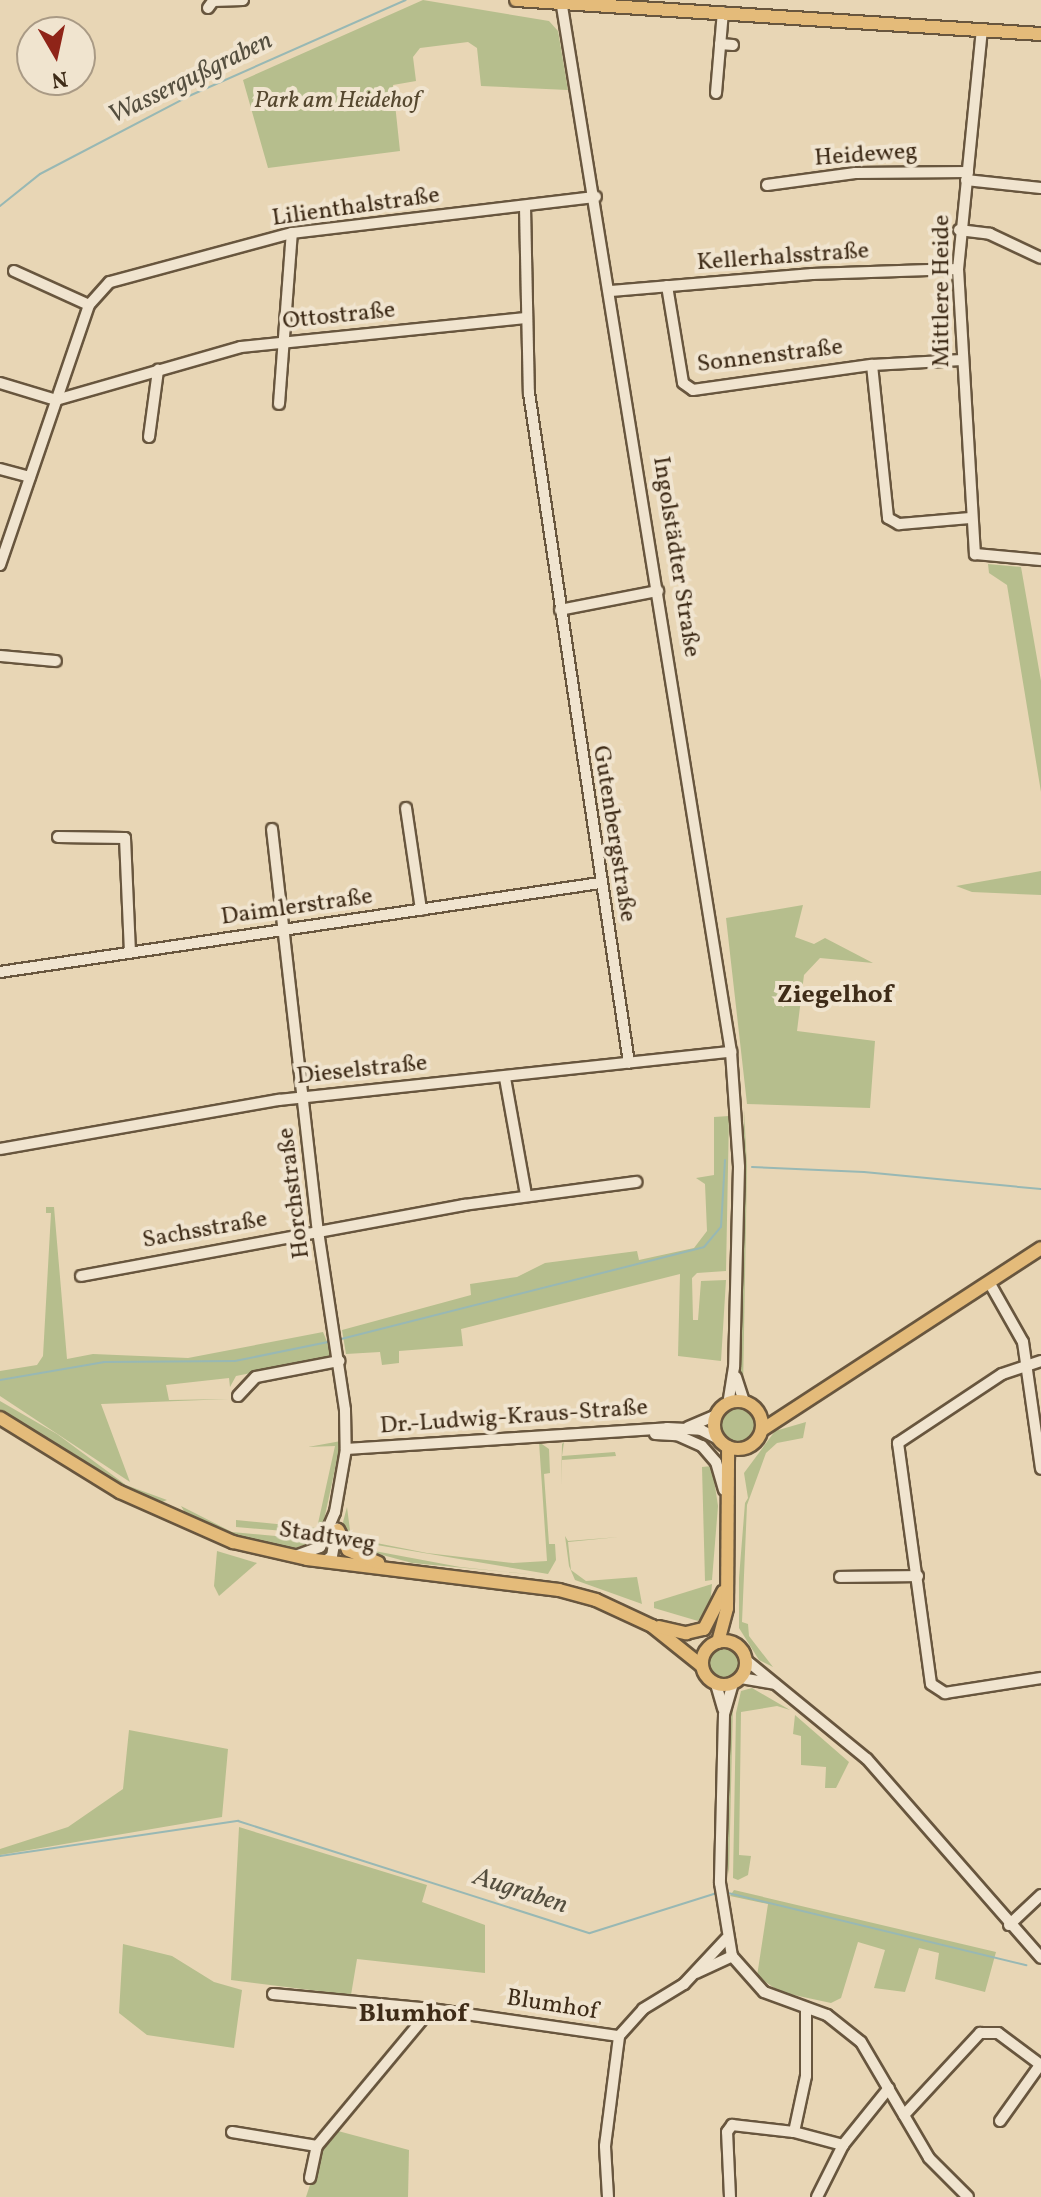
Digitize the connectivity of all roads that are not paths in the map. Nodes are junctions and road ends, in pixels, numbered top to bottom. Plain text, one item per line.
1 (243, 0) edge
2 (516, 0) edge
3 (562, 2) edge
4 (208, 8) dead end
5 (723, 12) junction
6 (982, 29) junction
7 (1041, 34) edge
8 (720, 44) junction
9 (733, 45) dead end
10 (716, 93) dead end
11 (967, 176) junction
12 (767, 185) dead end
13 (1041, 188) edge
14 (596, 197) junction
15 (525, 207) junction
16 (959, 230) junction
17 (292, 233) junction
18 (1041, 258) edge
19 (958, 269) junction
20 (14, 271) dead end
21 (667, 286) junction
22 (611, 291) junction
23 (89, 305) junction
24 (526, 318) junction
25 (284, 342) junction
26 (962, 360) junction
27 (872, 365) junction
28 (158, 370) junction
29 (0, 383) edge
30 (56, 400) junction
31 (279, 404) dead end
32 (149, 437) dead end
33 (0, 469) edge
34 (30, 477) junction
35 (971, 518) junction
36 (1041, 560) edge
37 (0, 565) edge
38 (658, 591) junction
39 (560, 610) junction
40 (0, 656) edge
41 (56, 661) dead end
42 (406, 808) dead end
43 (272, 829) dead end
44 (58, 837) dead end
45 (600, 883) junction
46 (421, 910) junction
47 (286, 929) junction
48 (130, 952) junction
49 (0, 972) edge
50 (731, 1052) junction
51 (629, 1063) junction
52 (505, 1078) junction
53 (304, 1097) junction
54 (0, 1149) edge
55 (636, 1182) dead end
56 (526, 1195) junction
57 (318, 1231) junction
58 (1041, 1248) edge
59 (81, 1276) dead end
60 (989, 1282) junction
61 (339, 1361) junction
62 (1041, 1361) edge
63 (1027, 1365) junction
64 (734, 1367) junction
65 (238, 1396) dead end
66 (803, 1401) junction
67 (744, 1402) junction
68 (728, 1403) junction
69 (759, 1413) junction
70 (716, 1415) junction
71 (0, 1418) edge
72 (685, 1428) junction
73 (634, 1429) junction
74 (762, 1430) junction
75 (717, 1438) junction
76 (728, 1447) junction
77 (346, 1449) junction
78 (745, 1449) junction
79 (1041, 1469) edge
80 (731, 1486) junction
81 (335, 1512) junction
82 (729, 1514) junction
83 (338, 1530) junction
84 (292, 1557) junction
85 (324, 1562) junction
86 (400, 1571) junction
87 (918, 1576) junction
88 (840, 1577) dead end
89 (727, 1586) junction
90 (727, 1608) junction
91 (652, 1626) junction
92 (668, 1638) junction
93 (718, 1642) junction
94 (736, 1644) junction
95 (706, 1651) junction
96 (746, 1660) junction
97 (702, 1666) junction
98 (1041, 1678) edge
99 (737, 1681) junction
100 (716, 1684) junction
101 (774, 1684) junction
102 (724, 1715) junction
103 (1041, 1895) edge
104 (1009, 1925) junction
105 (726, 1939) junction
106 (732, 1956) junction
107 (1041, 1958) edge
108 (694, 1974) junction
109 (273, 1994) dead end
110 (431, 2009) junction
111 (806, 2009) junction
112 (619, 2036) junction
113 (1041, 2065) edge
114 (889, 2088) junction
115 (904, 2115) junction
116 (1000, 2121) dead end
117 (232, 2132) dead end
118 (794, 2132) junction
119 (843, 2145) junction
120 (317, 2146) junction
121 (310, 2178) dead end
122 (608, 2197) edge
123 (730, 2197) edge
124 (817, 2197) edge
125 (968, 2197) edge

1 - 4 street
2 - 3 main road
3 - 5 main road
3 - 14 street, Ingolstädter Straße
5 - 6 main road
5 - 8 street
6 - 7 main road
6 - 11 street, Mittlere Heide
8 - 9 street
8 - 10 street
11 - 12 street, Heideweg
11 - 13 street, Heideweg
11 - 16 street, Mittlere Heide
14 - 15 street, Lilienthalstraße
14 - 22 street, Ingolstädter Straße
15 - 17 street, Lilienthalstraße
15 - 24 street, Gutenbergstraße
16 - 18 street
16 - 19 street, Mittlere Heide
17 - 23 street, Lilienthalstraße
17 - 25 street
19 - 21 street, Kellerhalsstraße
19 - 26 street, Mittlere Heide
20 - 23 street
21 - 22 street, Kellerhalsstraße
21 - 27 street, Sonnenstraße
22 - 38 street, Ingolstädter Straße
23 - 30 street, Lilienthalstraße
24 - 25 street, Ottostraße
24 - 39 street, Gutenbergstraße
25 - 28 street, Ottostraße
25 - 31 street
26 - 27 street, Sonnenstraße
26 - 35 street, Mittlere Heide
27 - 35 street
28 - 30 street, Ottostraße
28 - 32 street
29 - 30 street
30 - 34 street, Lilienthalstraße
33 - 34 street
34 - 37 street, Lilienthalstraße
35 - 36 street, Mittlere Heide
38 - 39 street
38 - 50 street, Ingolstädter Straße
39 - 45 street, Gutenbergstraße
40 - 41 street
42 - 46 street
43 - 47 street, Horchstraße
44 - 48 street
45 - 46 street, Daimlerstraße
45 - 51 street, Gutenbergstraße
46 - 47 street, Daimlerstraße
47 - 48 street, Daimlerstraße
47 - 53 street, Horchstraße
48 - 49 street, Daimlerstraße
50 - 51 street, Dieselstraße
50 - 64 street, Ingolstädter Straße
51 - 52 street, Dieselstraße
52 - 53 street, Dieselstraße
52 - 56 street
53 - 54 street, Dieselstraße
53 - 57 street, Horchstraße
55 - 56 street, Sachsstraße
56 - 57 street, Sachsstraße
57 - 59 street, Sachsstraße
57 - 61 street, Horchstraße
58 - 60 main road
60 - 63 street
60 - 66 main road
61 - 65 street
61 - 77 street, Horchstraße
62 - 63 street
63 - 79 street
63 - 87 street
64 - 67 street
64 - 68 street
66 - 69 main road
66 - 74 main road
67 - 68 main road
67 - 69 main road
68 - 70 main road
69 - 74 main road
70 - 72 street, Dr.-Ludwig-Kraus-Straße
70 - 75 main road
71 - 84 main road, Stadtweg
72 - 73 street, Dr.-Ludwig-Kraus-Straße
72 - 75 street, Dr.-Ludwig-Kraus-Straße
73 - 77 street, Dr.-Ludwig-Kraus-Straße
73 - 82 street
74 - 78 main road
75 - 76 main road
76 - 78 main road
76 - 80 main road
77 - 81 street, Horchstraße
78 - 80 main road
80 - 82 main road
81 - 83 street, Horchstraße
81 - 84 street, Horchstraße
82 - 89 main road
83 - 85 street
83 - 86 main road
84 - 85 main road, Stadtweg
85 - 86 main road, Stadtweg
86 - 91 main road, Stadtweg
87 - 88 street
87 - 98 street
89 - 90 main road
89 - 91 main road
90 - 93 main road
90 - 94 main road
91 - 92 main road, Stadtweg
92 - 95 main road, Stadtweg
92 - 97 main road, Stadtweg
93 - 94 main road
93 - 95 main road
94 - 96 main road
95 - 97 main road
96 - 99 main road
96 - 101 street
97 - 100 main road
99 - 100 main road
99 - 101 street
99 - 102 street
100 - 102 street
101 - 104 street
102 - 105 street
103 - 104 street
104 - 107 street
105 - 106 street
105 - 108 street
106 - 108 street
106 - 111 street
108 - 112 street
109 - 110 street, Blumhof
110 - 112 street, Blumhof
110 - 120 street
111 - 114 street
111 - 118 street
112 - 122 street
113 - 115 street
113 - 116 street
114 - 115 street
114 - 119 street
115 - 125 street
117 - 120 street
118 - 119 street
118 - 123 street
119 - 124 street
120 - 121 street

